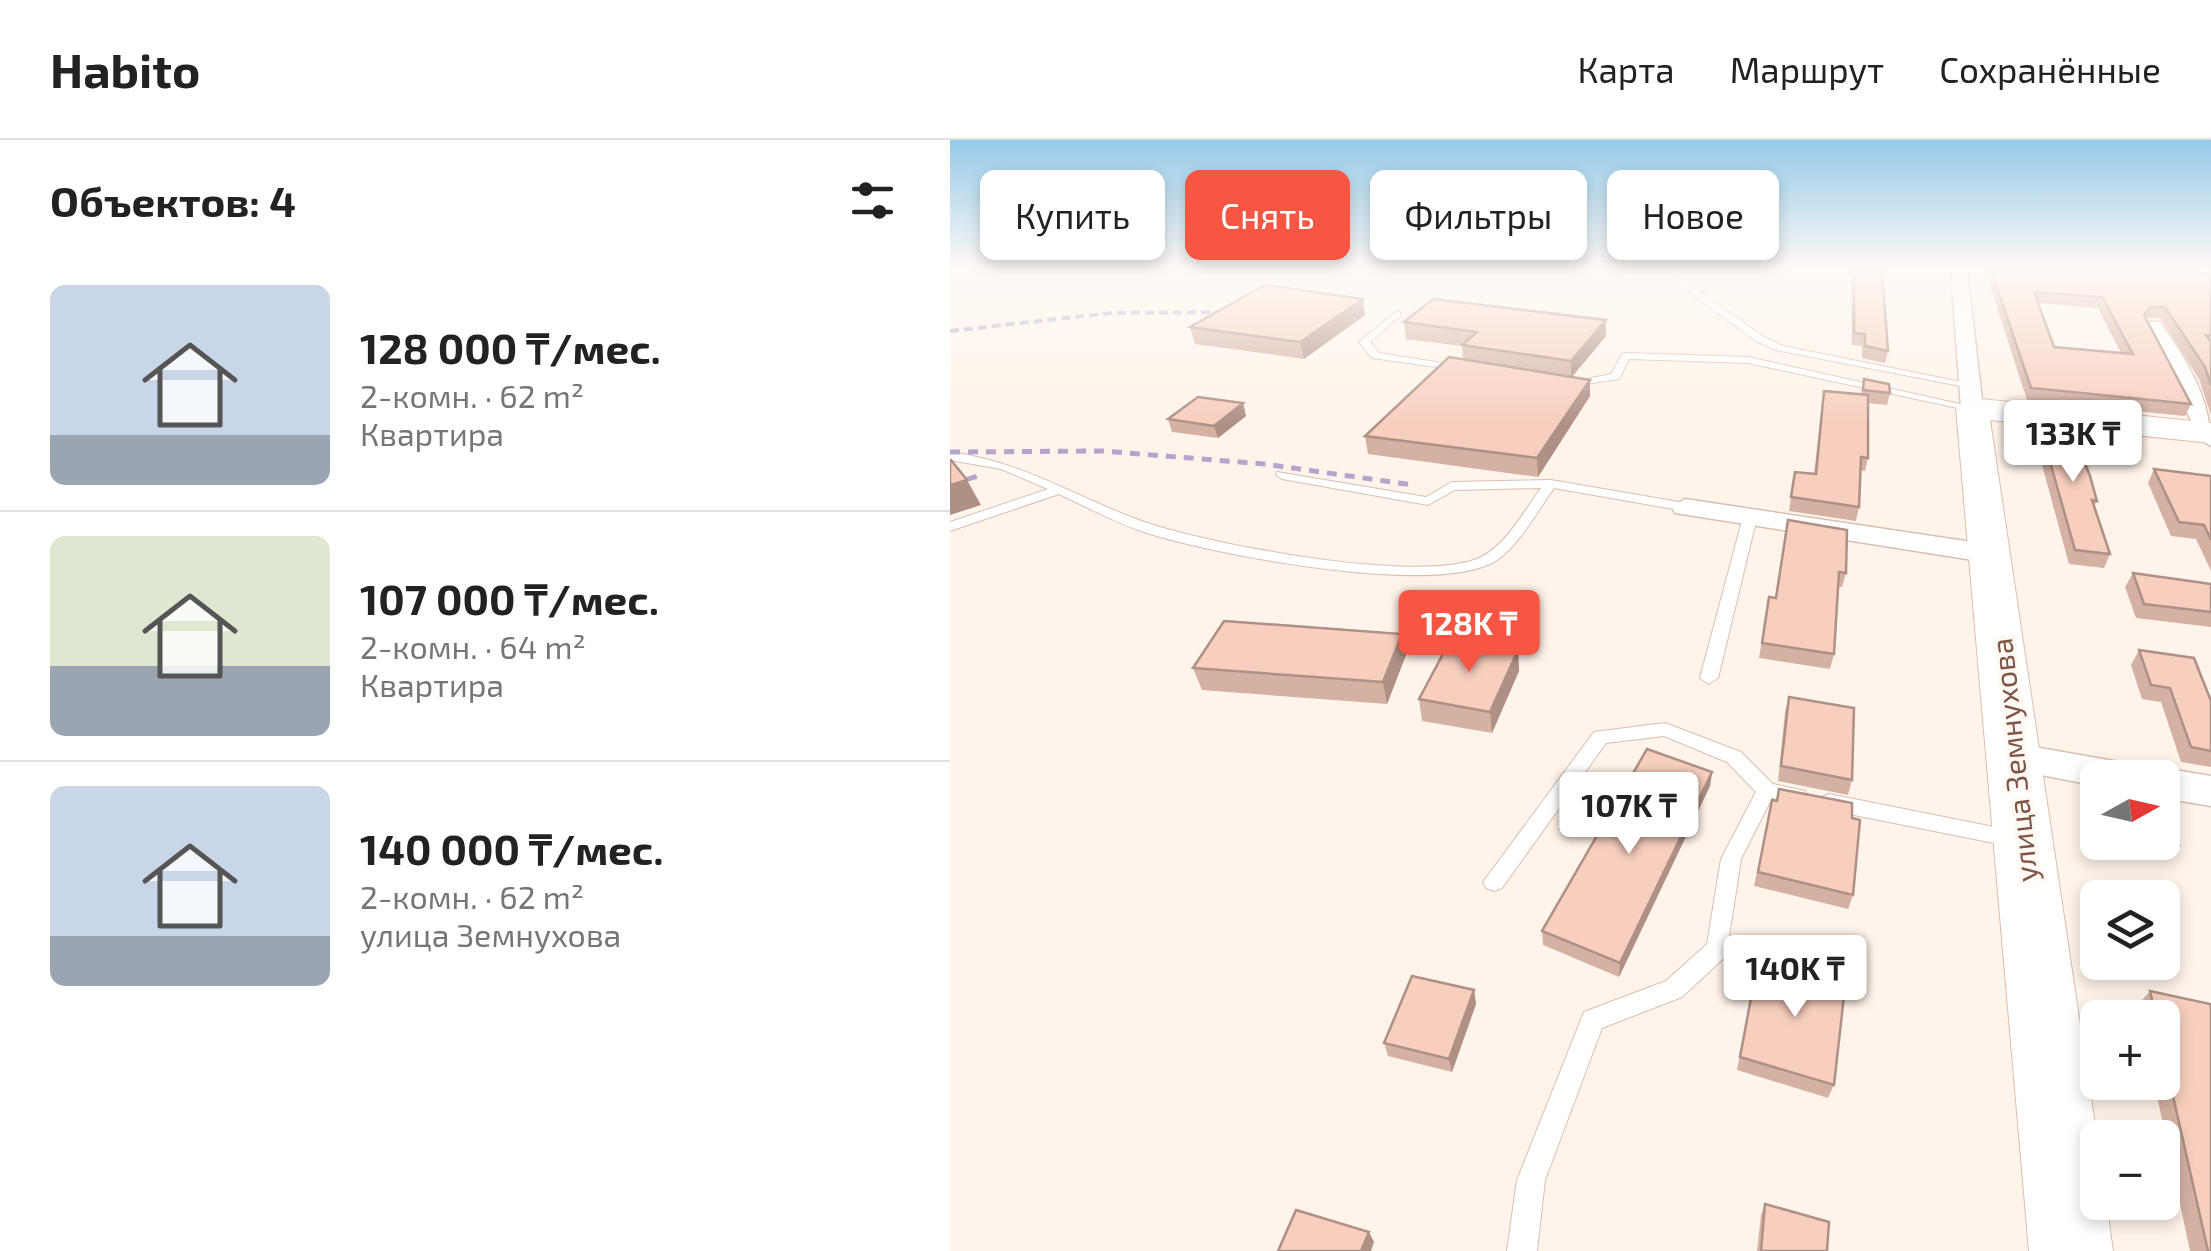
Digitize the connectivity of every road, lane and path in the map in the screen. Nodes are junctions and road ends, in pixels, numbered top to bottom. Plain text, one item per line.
1 (1388, 322) edge
2 (1736, 322) edge
3 (1964, 322) edge
4 (2152, 326) edge
5 (1474, 370) edge
6 (1552, 382) edge
7 (1972, 396) junction
8 (2210, 435) edge
9 (950, 456) edge
10 (1282, 474) dead end
11 (1551, 484) junction
12 (1060, 489) junction
13 (1684, 507) joint
14 (1750, 517) junction
15 (950, 528) edge
16 (1992, 554) junction
17 (1710, 678) dead end
18 (2018, 758) junction
19 (2080, 769) edge
20 (2180, 786) edge
21 (1767, 790) junction
22 (2211, 791) edge
23 (2023, 840) junction
24 (1494, 882) dead end
25 (1522, 1251) edge
26 (2071, 1251) edge

1 - 5 lane
2 - 7 lane
3 - 7 street, улица Земнухова
4 - 8 street
6 - 7 lane
7 - 8 street
7 - 16 street, улица Земнухова
9 - 12 lane
10 - 11 lane
11 - 12 lane
11 - 13 lane
12 - 15 lane
13 - 14 street
14 - 16 street
14 - 17 lane
16 - 18 street, улица Земнухова
18 - 19 street
18 - 23 street, улица Земнухова
20 - 22 street
21 - 23 lane
21 - 24 lane
21 - 25 lane
23 - 26 street, улица Земнухова

